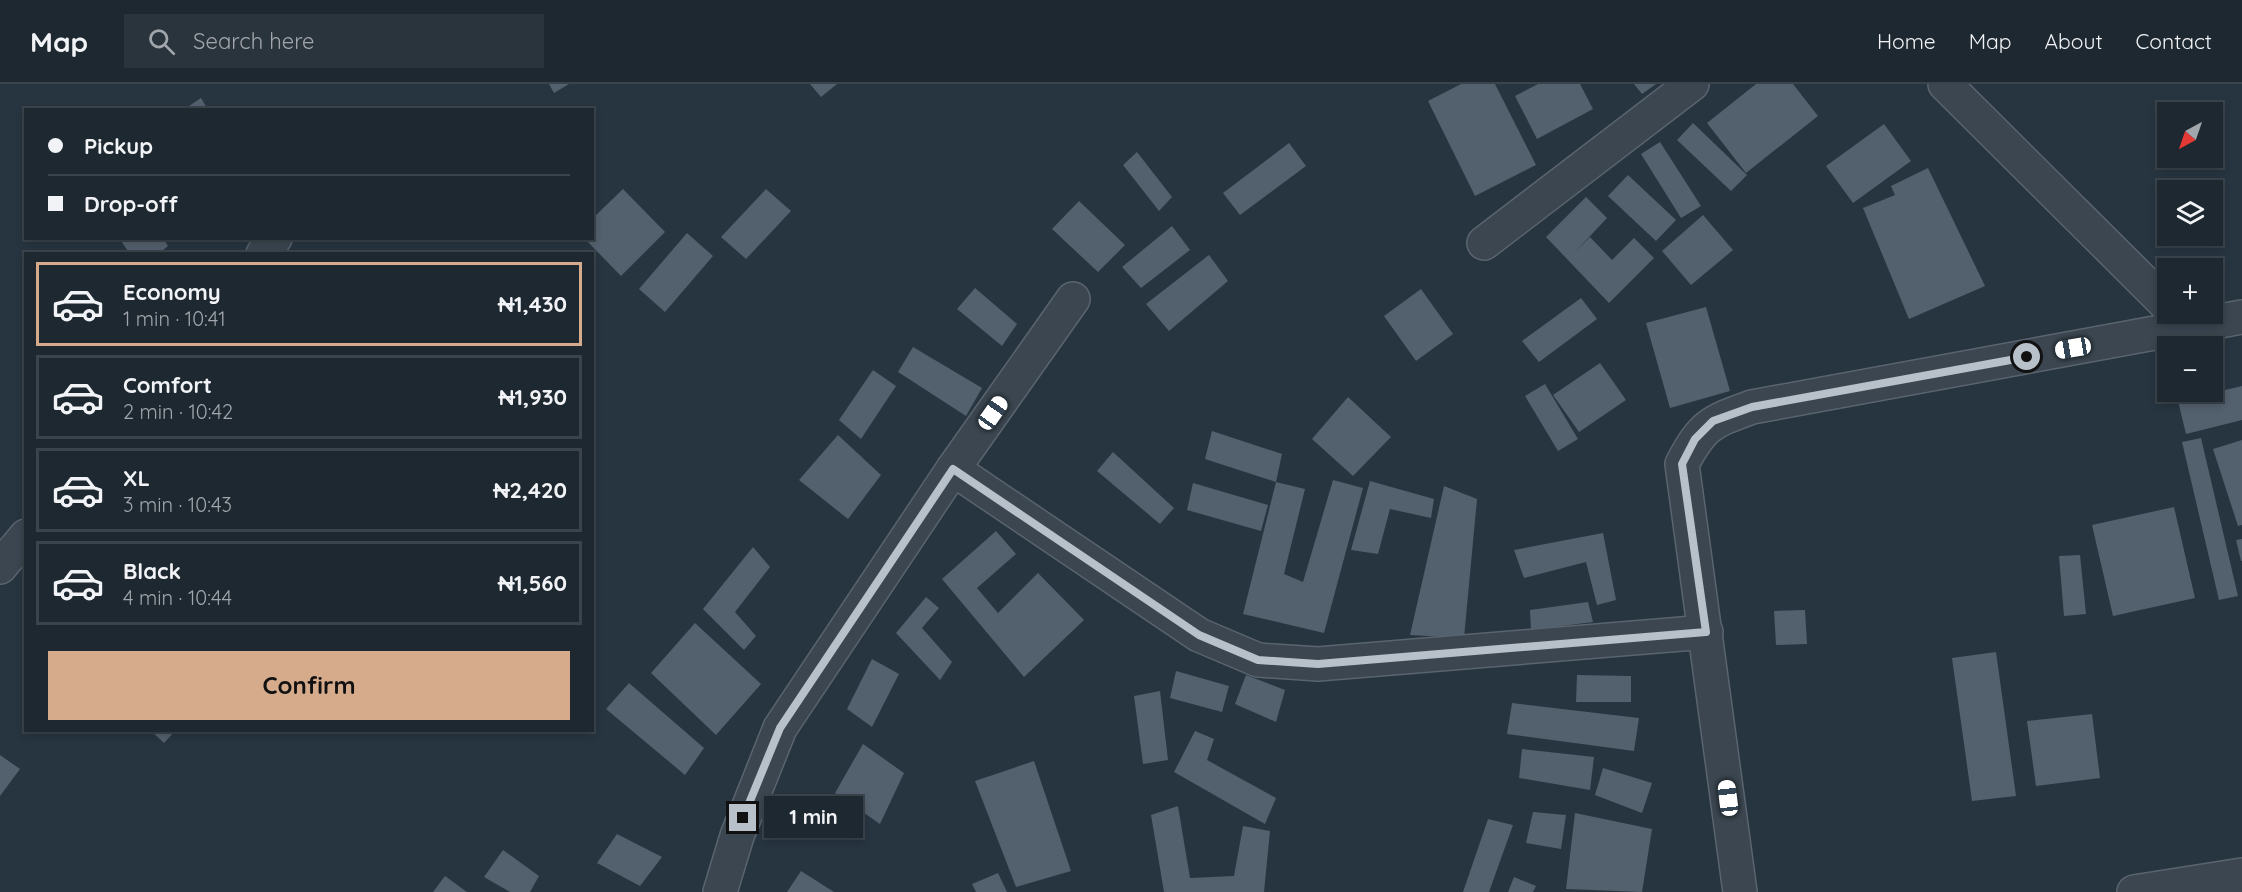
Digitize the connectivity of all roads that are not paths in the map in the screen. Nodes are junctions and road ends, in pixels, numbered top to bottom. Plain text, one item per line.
1 (1692, 84) edge
2 (1945, 84) edge
3 (1484, 243) dead end
4 (2157, 296) edge
5 (1073, 299) dead end
6 (2223, 317) edge
7 (2242, 317) edge
8 (2157, 320) edge
9 (953, 469) junction
10 (24, 538) edge
11 (0, 567) edge
12 (1706, 632) junction
13 (2242, 875) edge
14 (720, 892) edge
15 (1740, 892) edge
16 (2134, 892) edge

1 - 3 street
2 - 4 street
5 - 9 street
6 - 7 street
8 - 12 street
9 - 12 street
9 - 14 street
10 - 11 street
12 - 15 street
13 - 16 street

